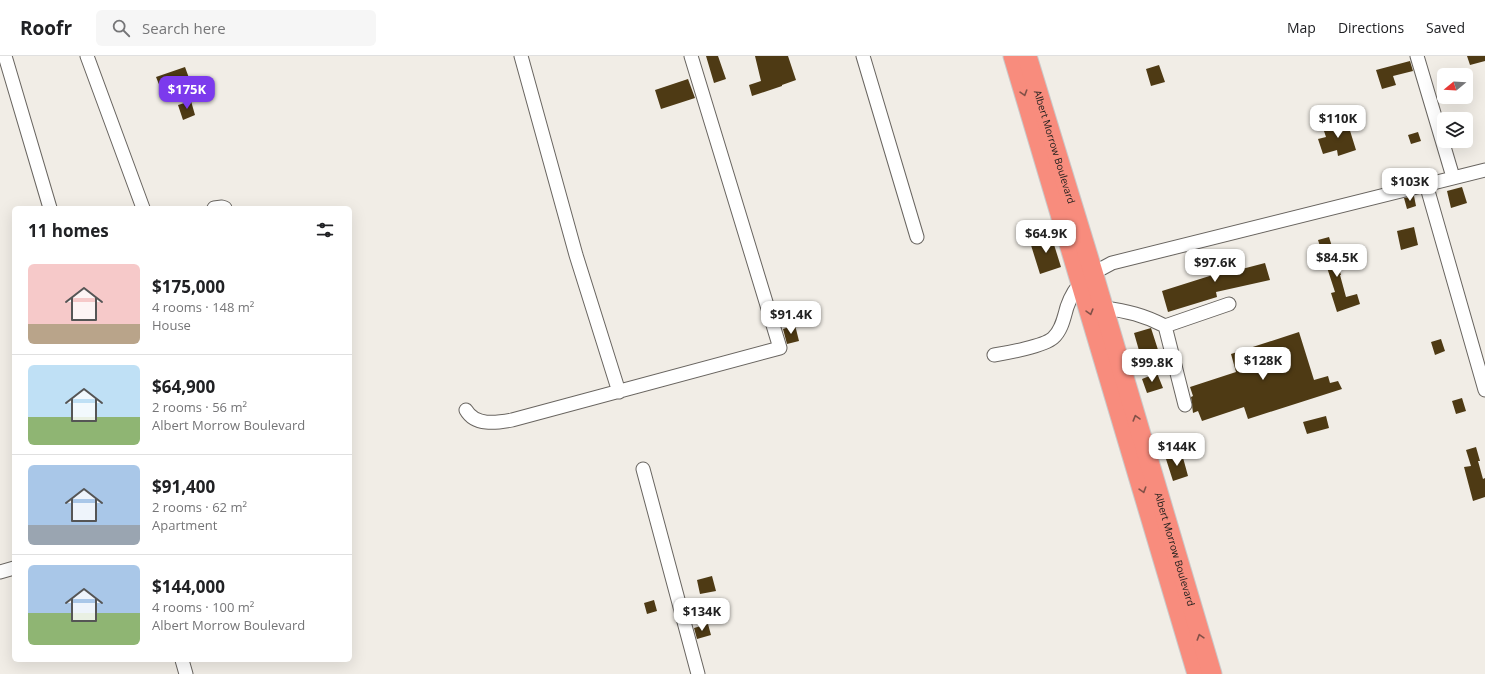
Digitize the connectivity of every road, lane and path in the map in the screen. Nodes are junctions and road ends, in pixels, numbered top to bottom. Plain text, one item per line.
1 (5, 56) edge
2 (87, 56) edge
3 (521, 56) edge
4 (691, 56) edge
5 (863, 56) edge
6 (1013, 56) edge
7 (1027, 56) edge
8 (1418, 56) edge
9 (1485, 170) edge
10 (1453, 177) junction
11 (1426, 184) junction
12 (49, 206) edge
13 (142, 206) edge
14 (917, 238) dead end
15 (1087, 277) junction
16 (1229, 304) dead end
17 (1104, 308) junction
18 (1165, 326) junction
19 (994, 355) dead end
20 (1485, 390) edge
21 (619, 392) junction
22 (1185, 405) dead end
23 (466, 410) dead end
24 (643, 469) dead end
25 (12, 569) edge
26 (0, 572) edge
27 (183, 662) edge
28 (186, 674) edge
29 (698, 674) edge
30 (1197, 674) edge
31 (1212, 674) edge

1 - 12 street
2 - 13 street
3 - 21 street
4 - 21 street
5 - 14 street
6 -> 15 highway, Albert Morrow Boulevard
7 - 15 highway, Albert Morrow Boulevard
8 - 10 street
9 - 10 street
10 - 11 street
11 - 15 street
11 - 20 street
15 - 17 highway, Albert Morrow Boulevard
15 - 19 street
15 -> 30 highway, Albert Morrow Boulevard
16 - 18 street
17 - 18 street
31 -> 17 highway, Albert Morrow Boulevard
18 - 22 street
21 - 23 street
24 - 29 street
25 - 26 street
27 - 28 street

